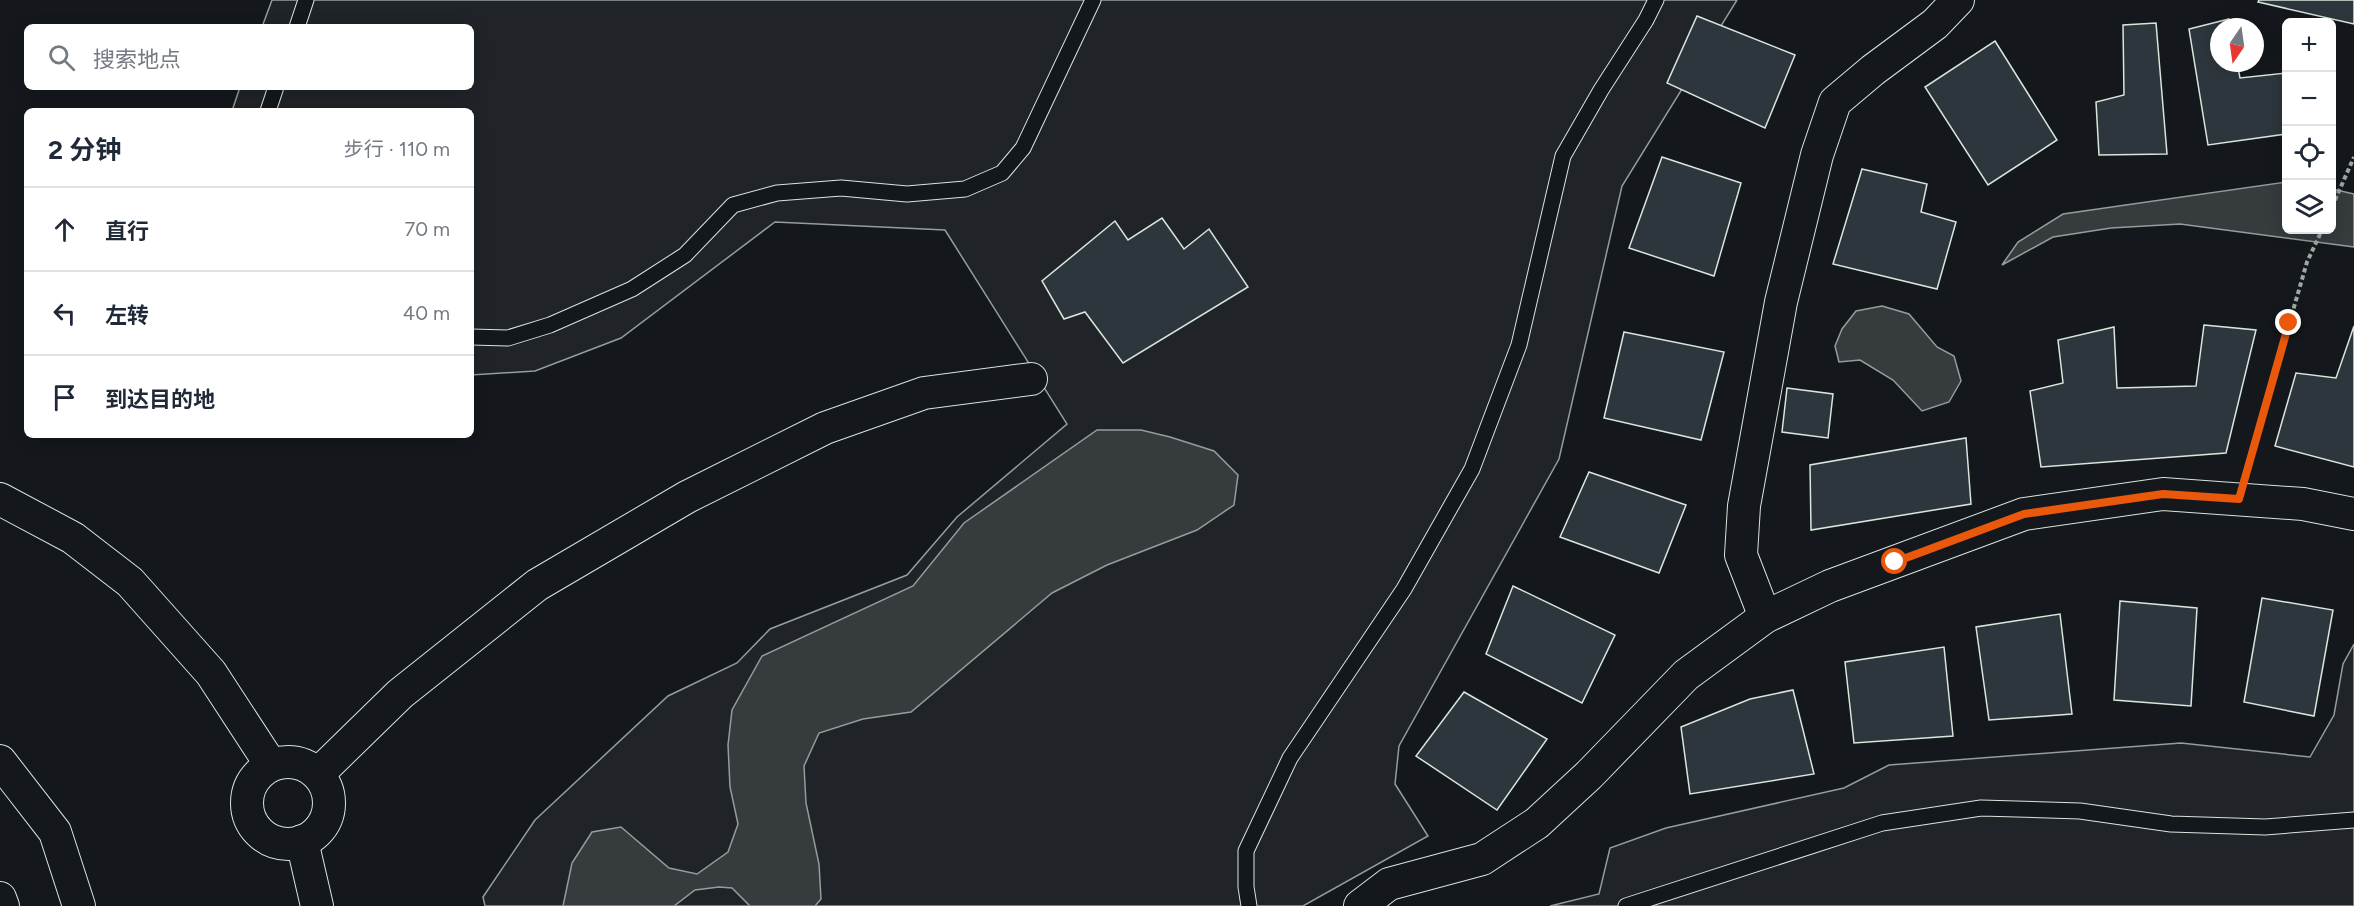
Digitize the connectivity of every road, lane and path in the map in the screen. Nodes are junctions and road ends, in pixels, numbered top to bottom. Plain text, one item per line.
1 (306, 0) edge
2 (1093, 0) edge
3 (1656, 0) edge
4 (1958, 0) edge
5 (298, 24) edge
6 (275, 90) edge
7 (269, 108) edge
8 (2354, 157) edge
9 (2336, 197) edge
10 (2320, 234) edge
11 (474, 337) edge
12 (1031, 379) dead end
13 (2239, 499) junction
14 (0, 500) edge
15 (2354, 514) edge
16 (1765, 617) junction
17 (0, 761) edge
18 (271, 765) junction
19 (318, 774) junction
20 (2354, 820) edge
21 (302, 841) junction
22 (0, 898) edge
23 (3, 906) edge
24 (79, 906) edge
25 (316, 906) edge
26 (1249, 906) edge
27 (1360, 906) edge
28 (1626, 906) edge

1 - 5 lane
2 - 11 lane
3 - 26 lane
4 - 16 street
6 - 7 lane
8 - 9 path
10 - 13 path
12 - 19 street
13 - 15 street
13 - 16 street
14 - 18 street
16 - 27 street
17 - 24 street
18 - 19 street
18 - 21 street
19 - 21 street
20 - 28 lane
21 - 25 street
22 - 23 street

